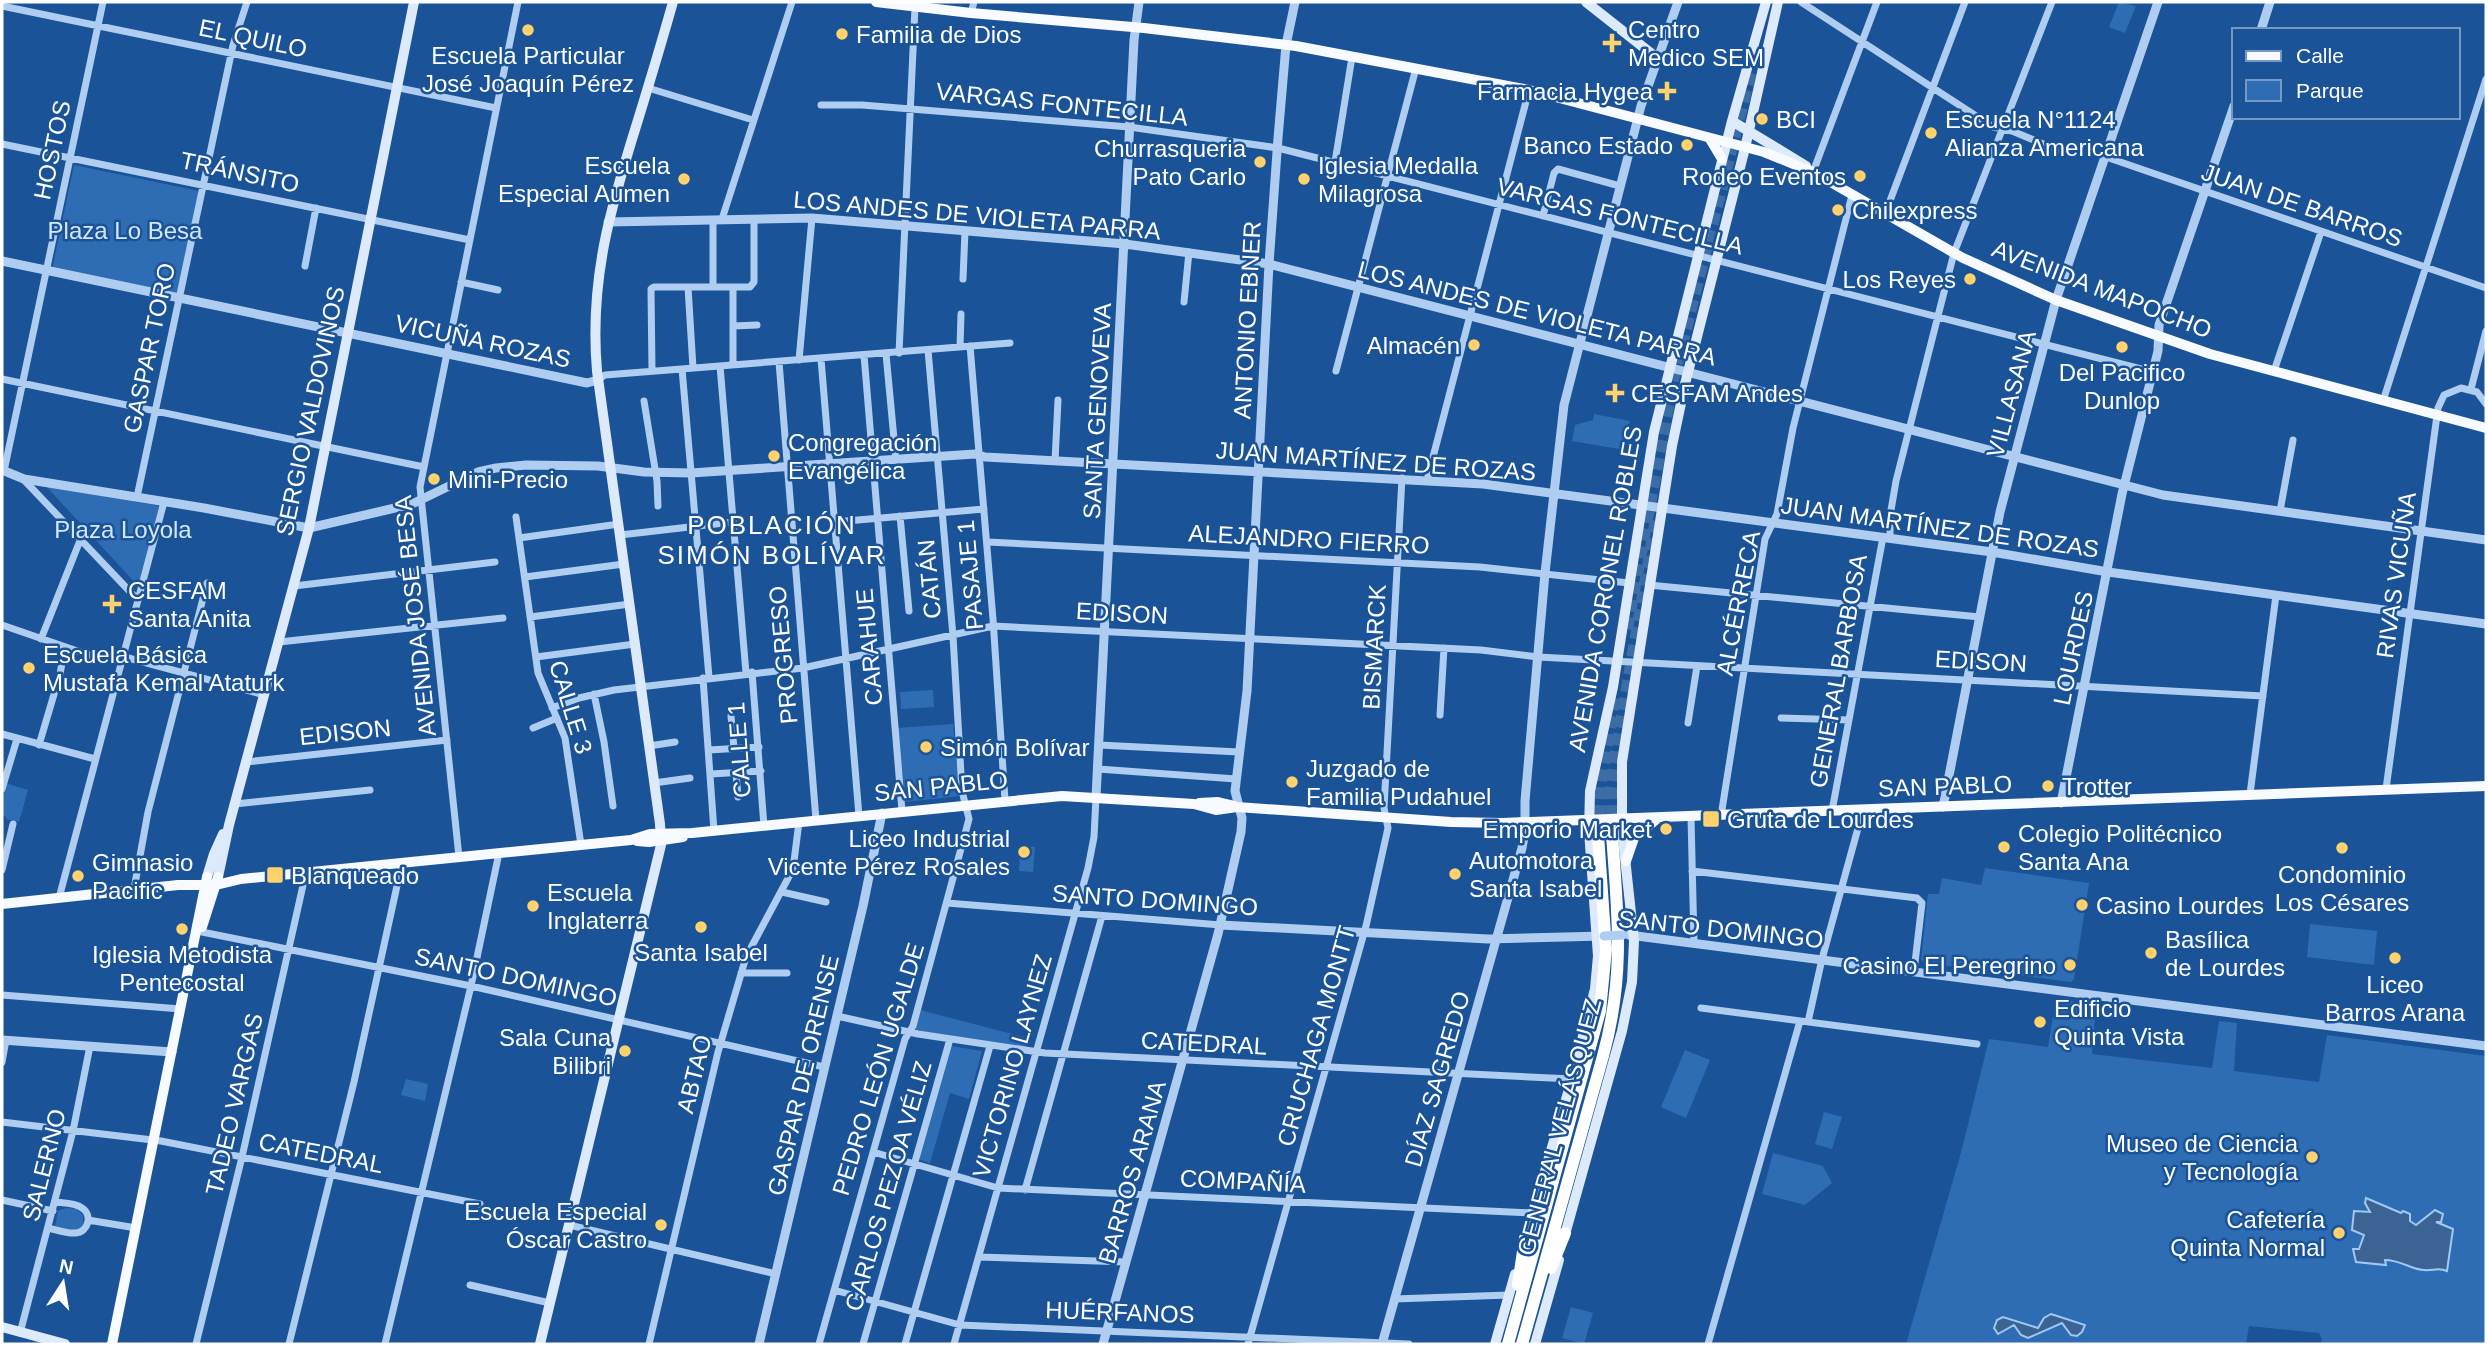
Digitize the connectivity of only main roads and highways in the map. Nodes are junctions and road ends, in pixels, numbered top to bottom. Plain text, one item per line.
1 (414, 2) edge
2 (674, 2) edge
3 (876, 2) edge
4 (1587, 2) edge
5 (1766, 2) edge
6 (1778, 2) edge
7 (972, 7) edge
8 (1657, 58) road end
9 (1732, 121) junction
10 (1748, 132) junction
11 (1710, 139) junction
12 (1726, 144) junction
13 (1745, 148) junction
14 (1722, 159) junction
15 (1813, 172) junction
16 (2486, 426) edge
17 (2486, 786) edge
18 (1658, 818) junction
19 (1621, 819) junction
20 (1589, 821) junction
21 (1598, 835) tunnel mouth
22 (1612, 835) tunnel mouth
23 (661, 837) junction
24 (1626, 861) junction
25 (211, 881) junction
26 (2, 904) edge
27 (1565, 1233) junction
28 (1525, 1238) junction
29 (1532, 1310) junction
30 (1514, 1320) junction
31 (2, 1327) edge
32 (65, 1344) edge
33 (112, 1344) edge
34 (540, 1344) edge
35 (1495, 1344) edge
36 (1508, 1344) edge
37 (1522, 1344) edge
38 (1535, 1344) edge

1 - 25 main road, SERGIO VALDOVINOS
2 - 23 main road
3 - 7 main road
4 - 8 main road
5 - 9 main road, AVENIDA CORONEL ROBLES
6 - 10 main road, AVENIDA CORONEL ROBLES
7 - 11 main road
9 - 10 main road, AVENIDA MAPOCHO
9 - 12 main road, AVENIDA CORONEL ROBLES
10 - 13 main road, AVENIDA CORONEL ROBLES
10 - 15 main road, AVENIDA MAPOCHO
11 - 12 main road
11 - 14 main road
12 - 13 main road
12 - 14 main road, AVENIDA CORONEL ROBLES
13 - 15 main road
13 - 19 main road, AVENIDA CORONEL ROBLES
14 - 20 main road, AVENIDA CORONEL ROBLES
15 - 16 main road, AVENIDA MAPOCHO
17 - 18 main road, SAN PABLO
18 - 19 main road, SAN PABLO
18 - 24 main road
19 - 20 main road, SAN PABLO
19 - 24 main road, AVENIDA CORONEL ROBLES
20 - 23 main road, SAN PABLO
20 - 28 main road, AVENIDA CORONEL ROBLES
21 - 30 highway, GENERAL VELÁSQUEZ
22 - 29 highway, GENERAL VELÁSQUEZ
23 - 25 main road, SAN PABLO
23 - 34 main road
24 - 27 main road, AVENIDA CORONEL ROBLES
25 - 26 main road, SAN PABLO
25 - 33 main road
27 - 29 highway
27 - 38 main road, AVENIDA CORONEL ROBLES
28 - 30 highway
28 - 35 main road, AVENIDA CORONEL ROBLES
29 - 37 highway, GENERAL VELÁSQUEZ
30 - 36 highway, GENERAL VELÁSQUEZ
31 - 32 main road

